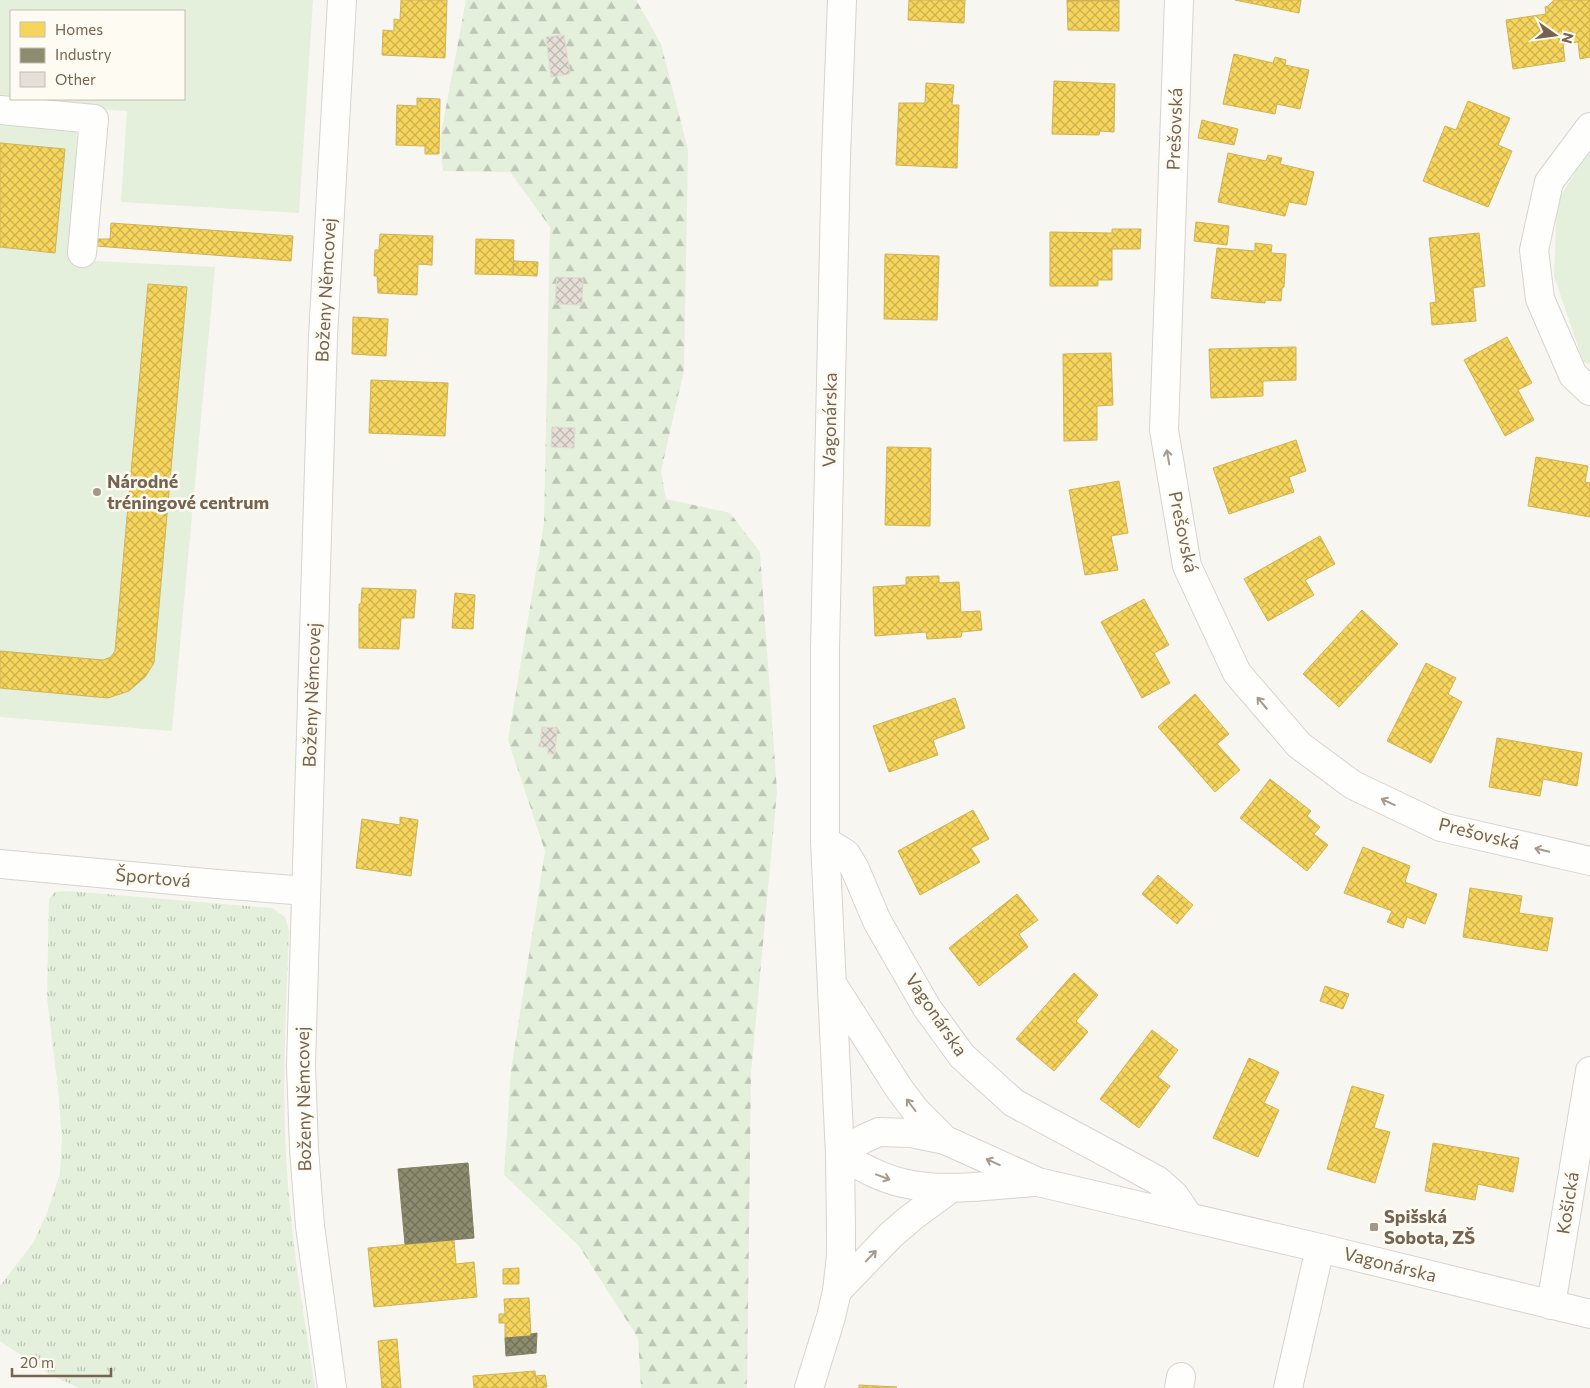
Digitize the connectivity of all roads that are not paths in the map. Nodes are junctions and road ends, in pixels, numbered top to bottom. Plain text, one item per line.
1 (342, 0) edge
2 (842, 0) edge
3 (1179, 0) edge
4 (0, 110) edge
5 (1590, 127) edge
6 (82, 253) dead end
7 (1590, 391) edge
8 (825, 841) junction
9 (1590, 861) edge
10 (0, 864) edge
11 (306, 891) junction
12 (832, 984) junction
13 (1590, 1071) edge
14 (945, 1140) junction
15 (840, 1155) junction
16 (1038, 1182) junction
17 (950, 1188) junction
18 (1189, 1217) junction
19 (1320, 1248) junction
20 (837, 1291) junction
21 (1551, 1305) junction
22 (1590, 1314) edge
23 (332, 1388) edge
24 (809, 1388) edge
25 (1288, 1388) edge

1 - 11 street, Boženy Němcovej
2 - 8 street, Vagonárska
9 -> 3 street, Prešovská
4 - 6 street
5 - 7 street
8 - 12 street, Vagonárska
8 - 18 street, Vagonárska
10 - 11 street, Športová
11 - 23 street, Boženy Němcovej
14 -> 12 street, Vagonárska
12 - 15 street, Vagonárska
13 - 21 street, Košická
14 - 15 street, Vagonárska
16 -> 14 street, Vagonárska
15 -> 17 street, Vagonárska
15 - 20 street, Vagonárska
16 - 17 street, Vagonárska
16 - 18 street, Vagonárska
20 -> 17 street
18 - 19 street, Vagonárska
19 - 21 street, Vagonárska
19 - 25 street
20 - 24 street, Vagonárska
21 - 22 street, Vagonárska

